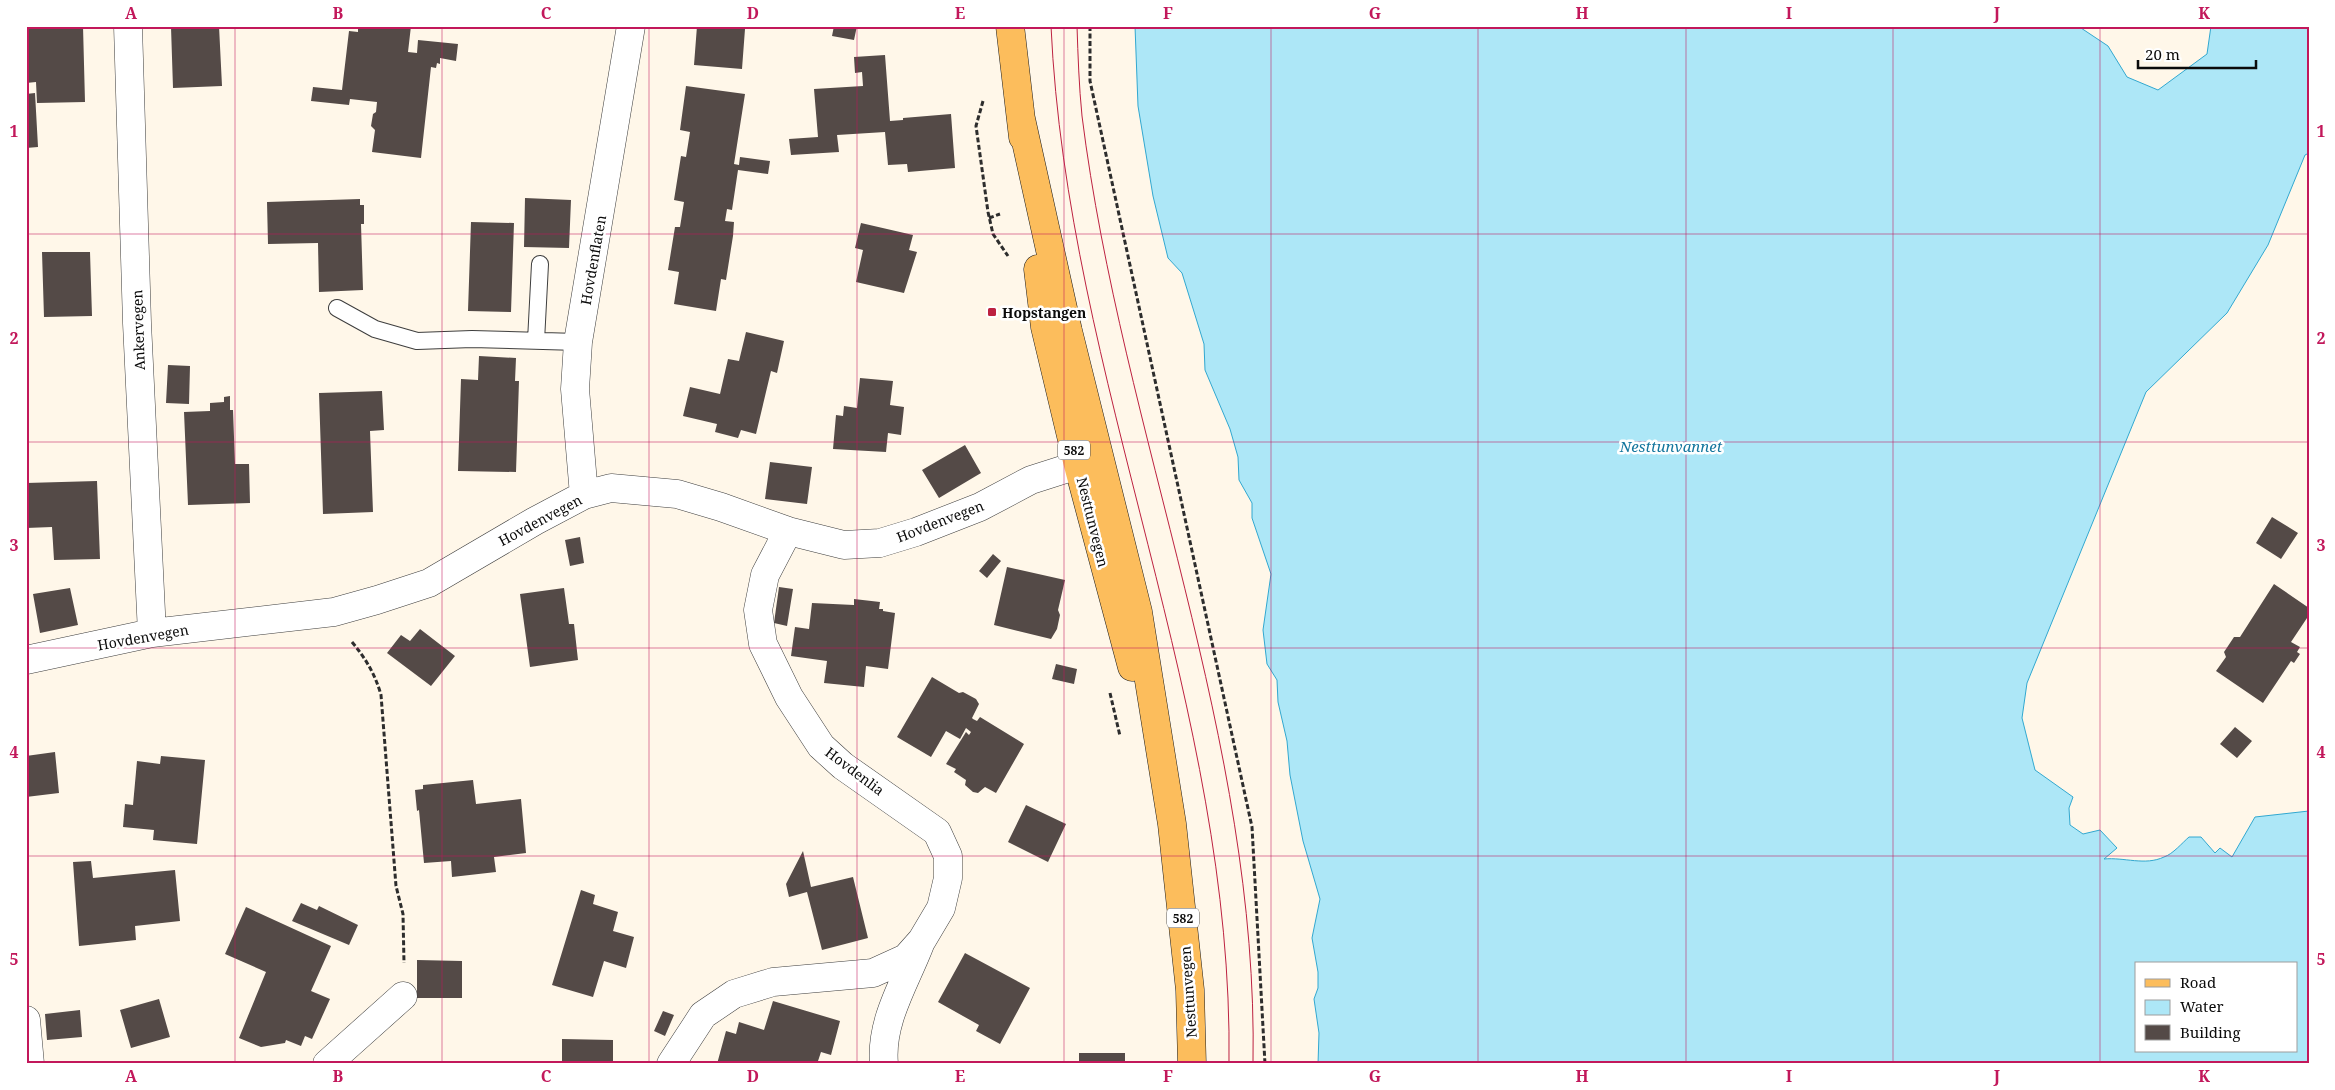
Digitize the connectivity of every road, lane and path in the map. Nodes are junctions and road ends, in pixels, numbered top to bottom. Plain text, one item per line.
1 (128, 26) edge
2 (631, 26) edge
3 (1010, 26) edge
4 (1090, 26) edge
5 (983, 100) dead end
6 (1021, 120) junction
7 (1000, 214) dead end
8 (989, 218) junction
9 (540, 264) dead end
10 (1009, 265) dead end
11 (337, 308) dead end
12 (536, 341) junction
13 (578, 342) junction
14 (1078, 465) junction
15 (584, 496) junction
16 (788, 531) junction
17 (328, 612) junction
18 (152, 633) junction
19 (26, 660) edge
20 (1109, 689) dead end
21 (1121, 737) dead end
22 (1164, 772) junction
23 (922, 940) junction
24 (403, 996) joint
25 (26, 1020) edge
26 (30, 1064) edge
27 (327, 1064) edge
28 (671, 1064) edge
29 (884, 1064) edge
30 (1192, 1064) edge
31 (1265, 1064) edge

1 - 18 street, Ankervegen
2 - 13 street, Hovdenflaten
3 - 6 main road, Nesttunvegen / 582
4 - 31 path
5 - 8 path
6 - 14 main road, Nesttunvegen / 582
6 - 22 main road, Nesttunvegen / 582
7 - 8 path
8 - 10 path
9 - 12 lane
11 - 12 lane
12 - 13 lane
13 - 15 street, Hovdenflaten
14 - 16 street, Hovdenvegen
14 - 22 main road, Nesttunvegen / 582
15 - 16 street, Hovdenvegen
15 - 17 street, Hovdenvegen
16 - 23 street, Hovdenlia
17 - 18 street, Hovdenvegen
17 - 24 path
18 - 19 street, Hovdenvegen
20 - 21 path
22 - 30 main road, Nesttunvegen / 582
23 - 28 street, Hovdenlia
23 - 29 street, Hovdenlia
24 - 27 street
25 - 26 street

